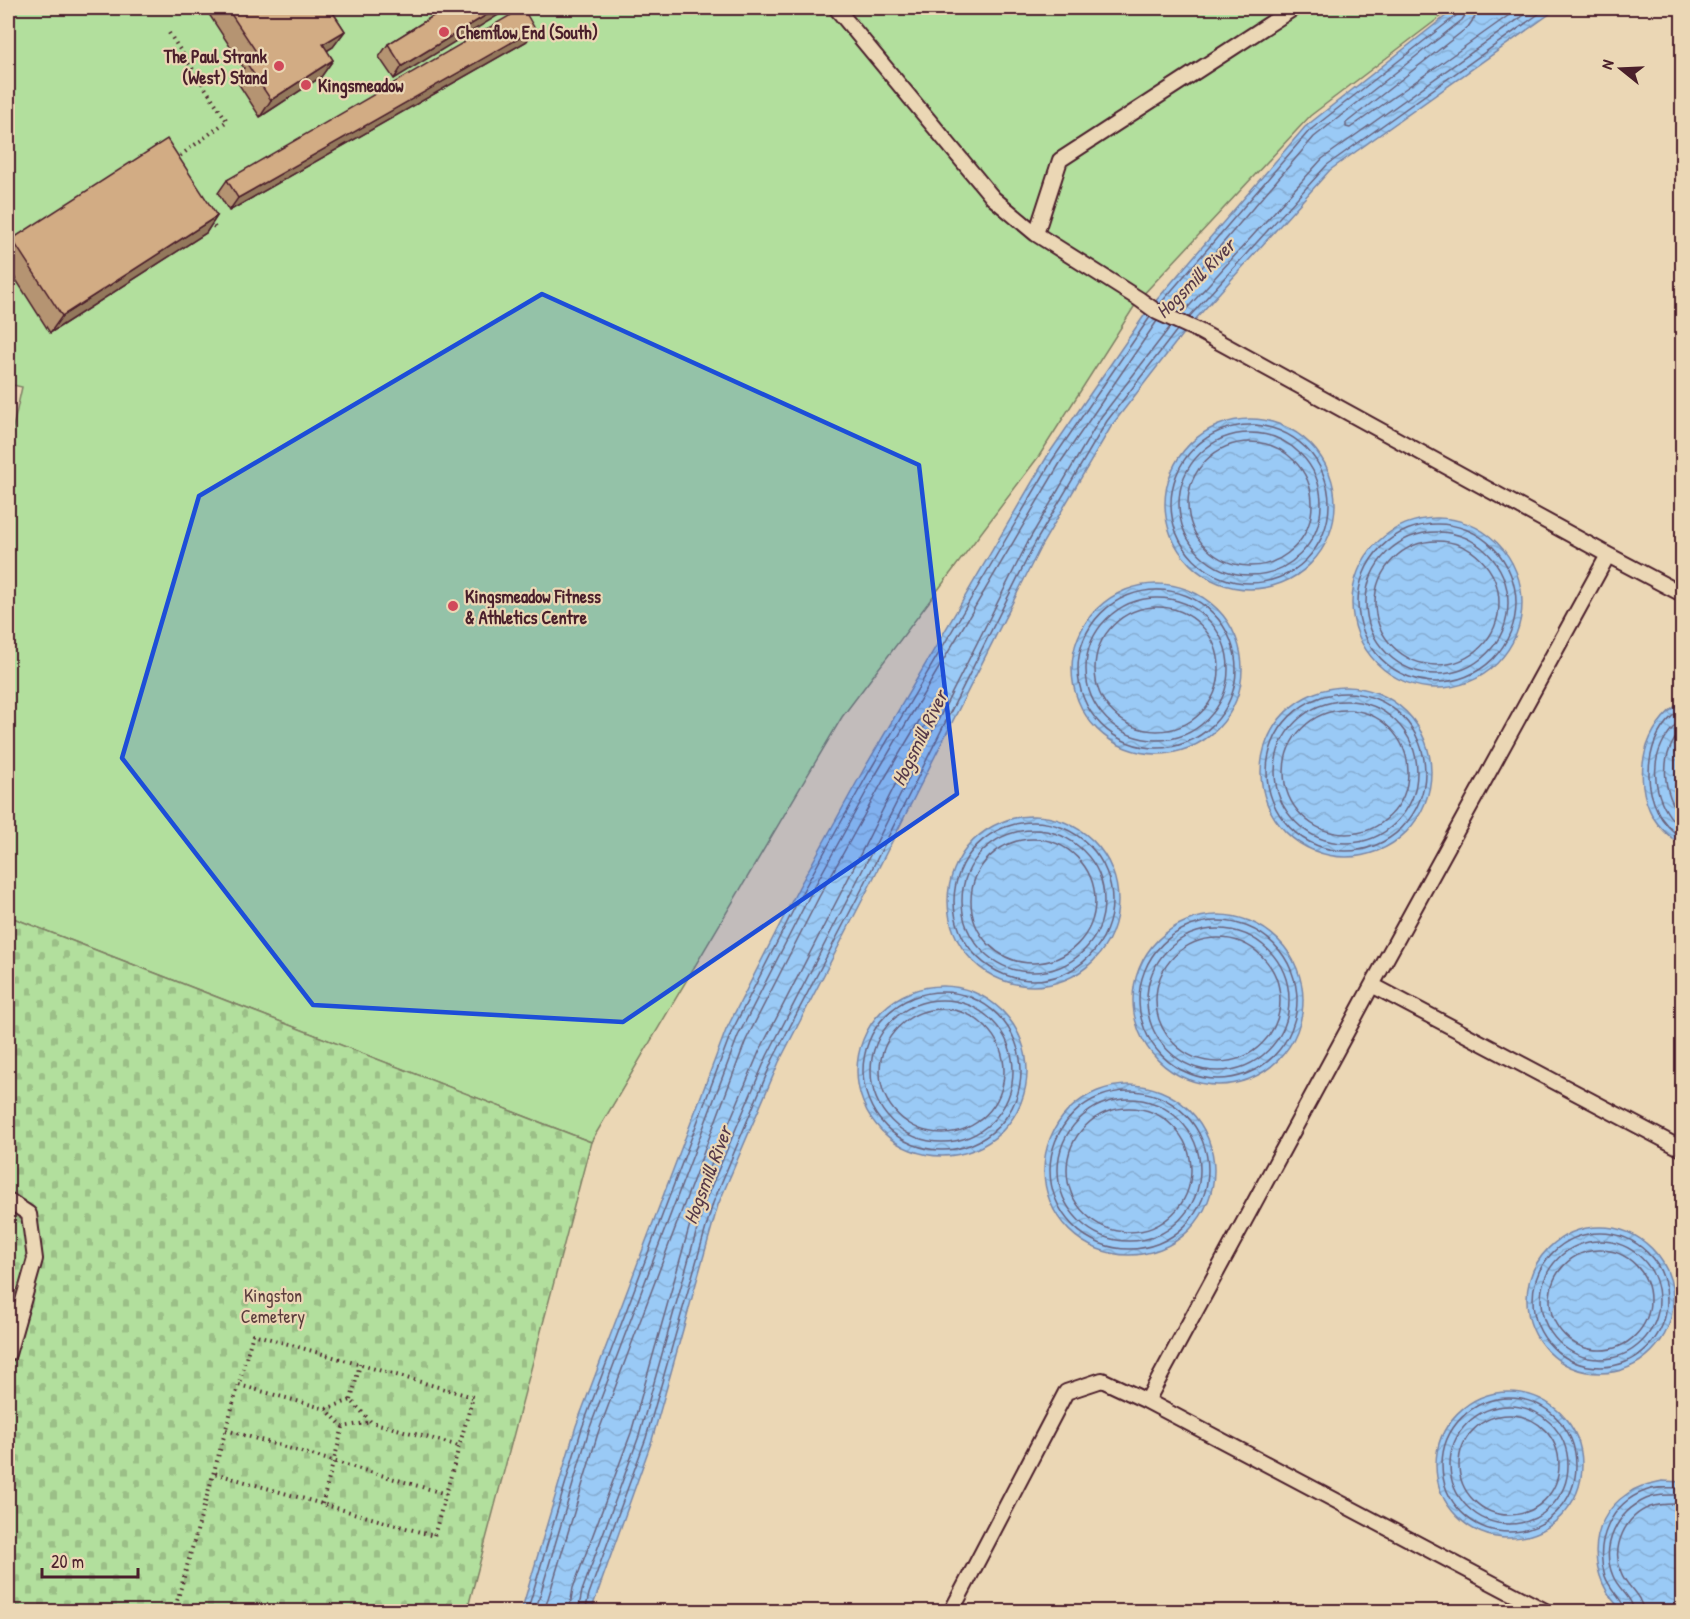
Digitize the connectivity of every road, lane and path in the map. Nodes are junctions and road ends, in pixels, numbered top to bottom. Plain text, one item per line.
1 (836, 8) edge
2 (1294, 8) edge
3 (169, 33) dead end
4 (172, 161) edge
5 (210, 220) edge
6 (216, 228) edge
7 (1036, 234) junction
8 (1608, 555) junction
9 (1683, 594) edge
10 (1372, 985) junction
11 (1683, 1149) edge
12 (8, 1200) edge
13 (8, 1354) edge
14 (360, 1364) junction
15 (239, 1385) junction
16 (351, 1400) junction
17 (1147, 1401) junction
18 (326, 1409) junction
19 (371, 1422) junction
20 (343, 1427) junction
21 (226, 1430) junction
22 (459, 1446) junction
23 (333, 1461) junction
24 (214, 1473) junction
25 (446, 1494) junction
26 (322, 1504) junction
27 (174, 1611) edge
28 (951, 1611) edge
29 (1547, 1611) edge

1 - 7 lane
2 - 7 lane
3 - 4 path
5 - 6 path
7 - 8 lane
8 - 9 lane
8 - 10 lane
10 - 11 lane
10 - 17 lane
12 - 13 lane
14 - 15 path
14 - 16 path
14 - 22 path
15 - 18 path
15 - 21 path
16 - 18 path
16 - 19 path
17 - 28 lane
17 - 29 lane
18 - 20 path
19 - 20 path
19 - 22 path
20 - 23 path
21 - 23 path
21 - 24 path
22 - 25 path
23 - 25 path
23 - 26 path
24 - 26 path
24 - 27 path
25 - 26 path

